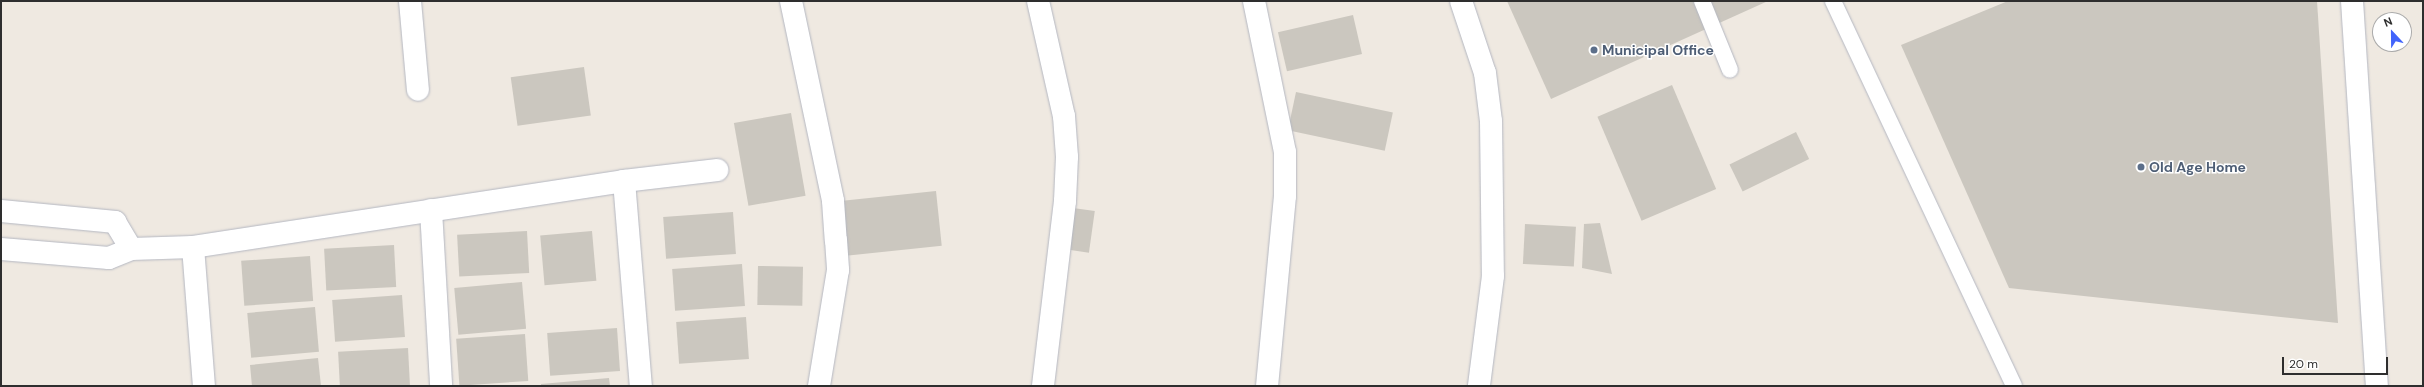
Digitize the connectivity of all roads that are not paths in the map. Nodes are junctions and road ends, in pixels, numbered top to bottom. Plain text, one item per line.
1 (410, 1) edge
2 (791, 1) edge
3 (1038, 1) edge
4 (1254, 1) edge
5 (1461, 1) edge
6 (1702, 1) edge
7 (1833, 1) edge
8 (2352, 1) edge
9 (1730, 70) dead end
10 (418, 90) dead end
11 (717, 170) dead end
12 (624, 181) junction
13 (431, 210) junction
14 (1, 211) edge
15 (193, 247) junction
16 (1, 249) edge
17 (131, 249) junction
18 (204, 386) edge
19 (441, 386) edge
20 (641, 386) edge
21 (819, 386) edge
22 (1044, 386) edge
23 (1267, 386) edge
24 (1479, 386) edge
25 (2014, 386) edge
26 (2377, 386) edge

1 - 10 street
2 - 21 street
3 - 22 street
4 - 23 street
5 - 24 street
6 - 9 lane
7 - 25 lane
8 - 26 street
11 - 12 street
12 - 13 street
12 - 20 street
13 - 15 street
13 - 19 street
14 - 17 street
15 - 17 street
15 - 18 street
16 - 17 street

